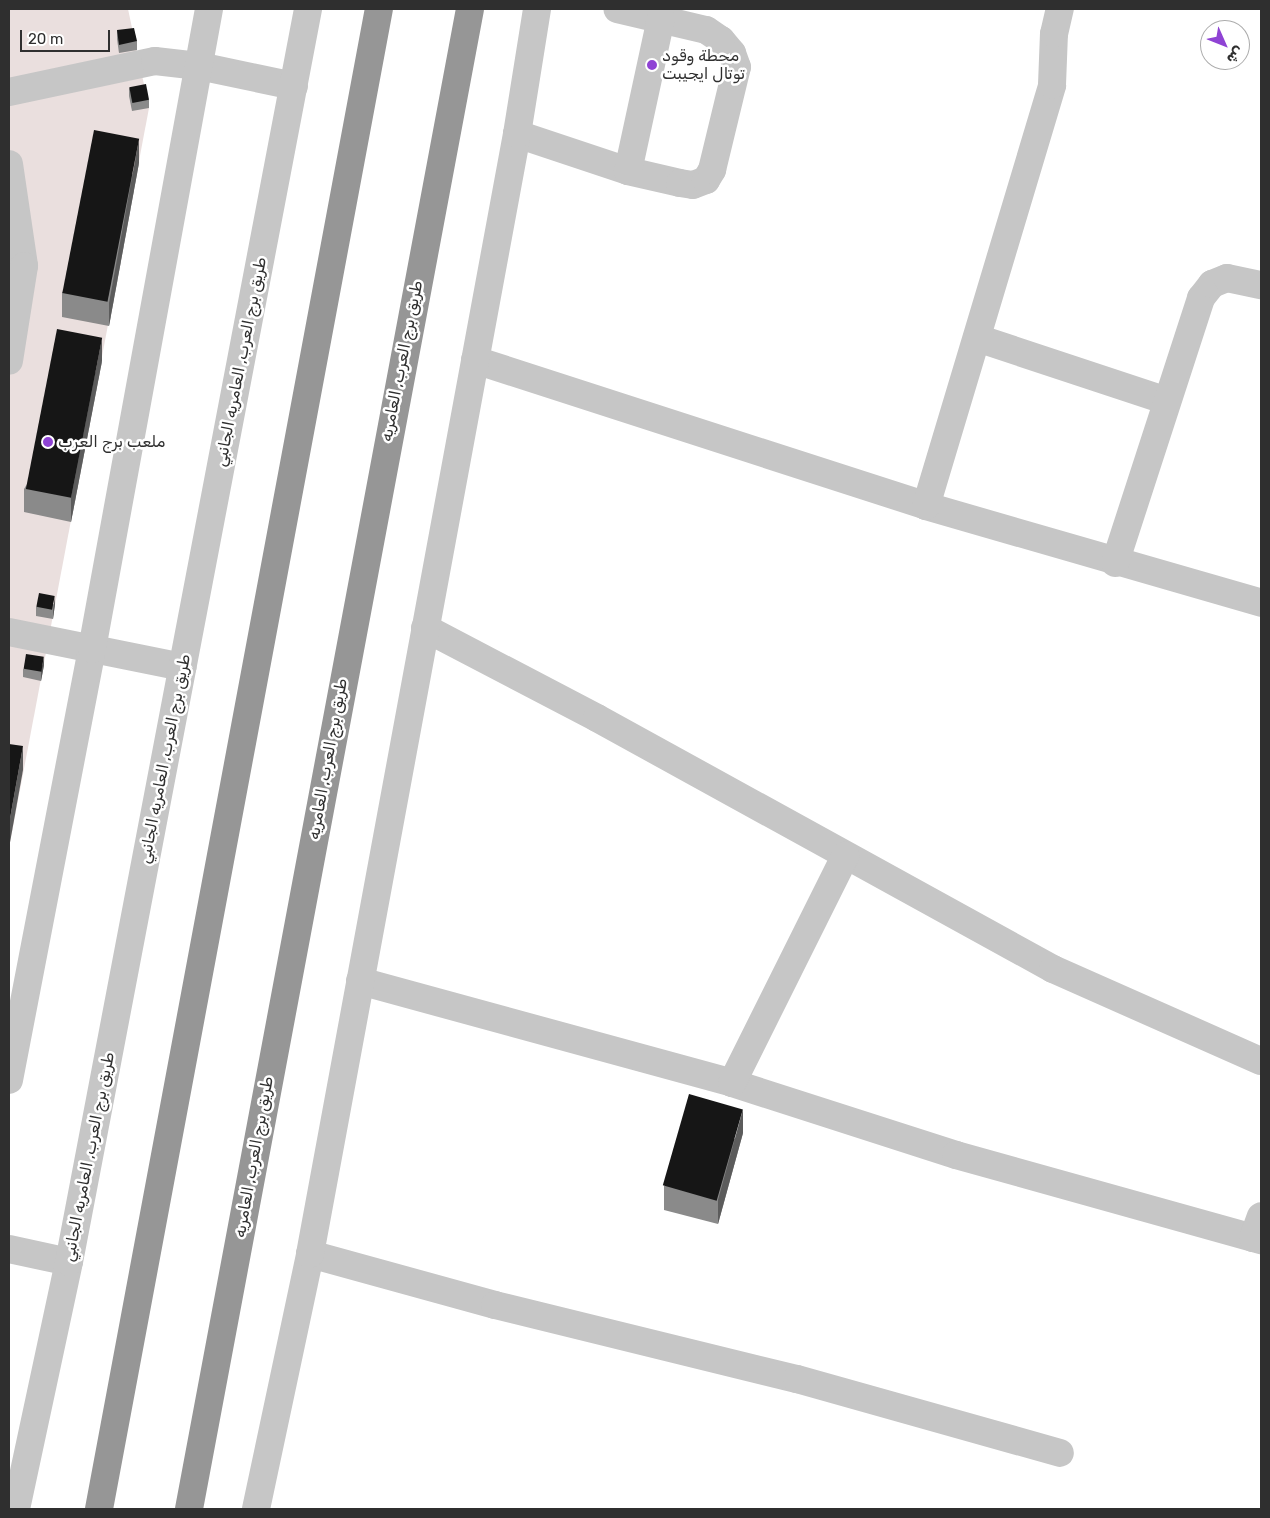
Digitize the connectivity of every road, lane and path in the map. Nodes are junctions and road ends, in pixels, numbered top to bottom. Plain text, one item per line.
1 (209, 9) edge
2 (308, 9) edge
3 (379, 9) edge
4 (470, 9) edge
5 (537, 9) edge
6 (617, 9) edge
7 (1060, 9) edge
8 (661, 19) junction
9 (199, 66) junction
10 (294, 86) junction
11 (9, 92) edge
12 (516, 134) junction
13 (9, 164) edge
14 (628, 171) junction
15 (1261, 285) edge
16 (977, 338) junction
17 (475, 360) junction
18 (9, 361) edge
19 (1166, 400) junction
20 (926, 506) junction
21 (1115, 563) junction
22 (1261, 603) edge
23 (425, 628) junction
24 (9, 632) edge
25 (92, 649) junction
26 (183, 667) junction
27 (845, 856) junction
28 (360, 982) junction
29 (1261, 1061) edge
30 (9, 1080) edge
31 (732, 1083) junction
32 (1259, 1232) edge
33 (9, 1249) edge
34 (310, 1254) junction
35 (69, 1262) junction
36 (1060, 1453) dead end
37 (16, 1509) edge
38 (99, 1509) edge
39 (189, 1509) edge
40 (256, 1509) edge

1 - 9 street
2 - 10 street, طريق برج العرب, العامريه الجانبي
3 - 38 highway
4 - 39 highway, طريق برج العرب, العامريه
5 - 12 street
6 - 8 street
7 - 16 street
8 - 14 street
8 - 14 street
9 - 10 street
9 - 11 street
9 - 25 street
10 - 26 street, طريق برج العرب, العامريه الجانبي
12 - 14 street
12 - 17 street
13 - 18 street
15 - 19 street
16 - 19 street
16 - 20 street
17 - 20 street
17 - 23 street
19 - 21 street
20 - 21 street
21 - 22 street
23 - 27 street
23 - 28 street
24 - 25 street
25 - 26 street
25 - 30 street
26 - 35 street, طريق برج العرب, العامريه الجانبي
27 - 29 street
27 - 31 street
28 - 31 street
28 - 34 street
31 - 32 street
33 - 35 street
34 - 36 street
34 - 40 street
35 - 37 street, طريق برج العرب, العامريه الجانبي

